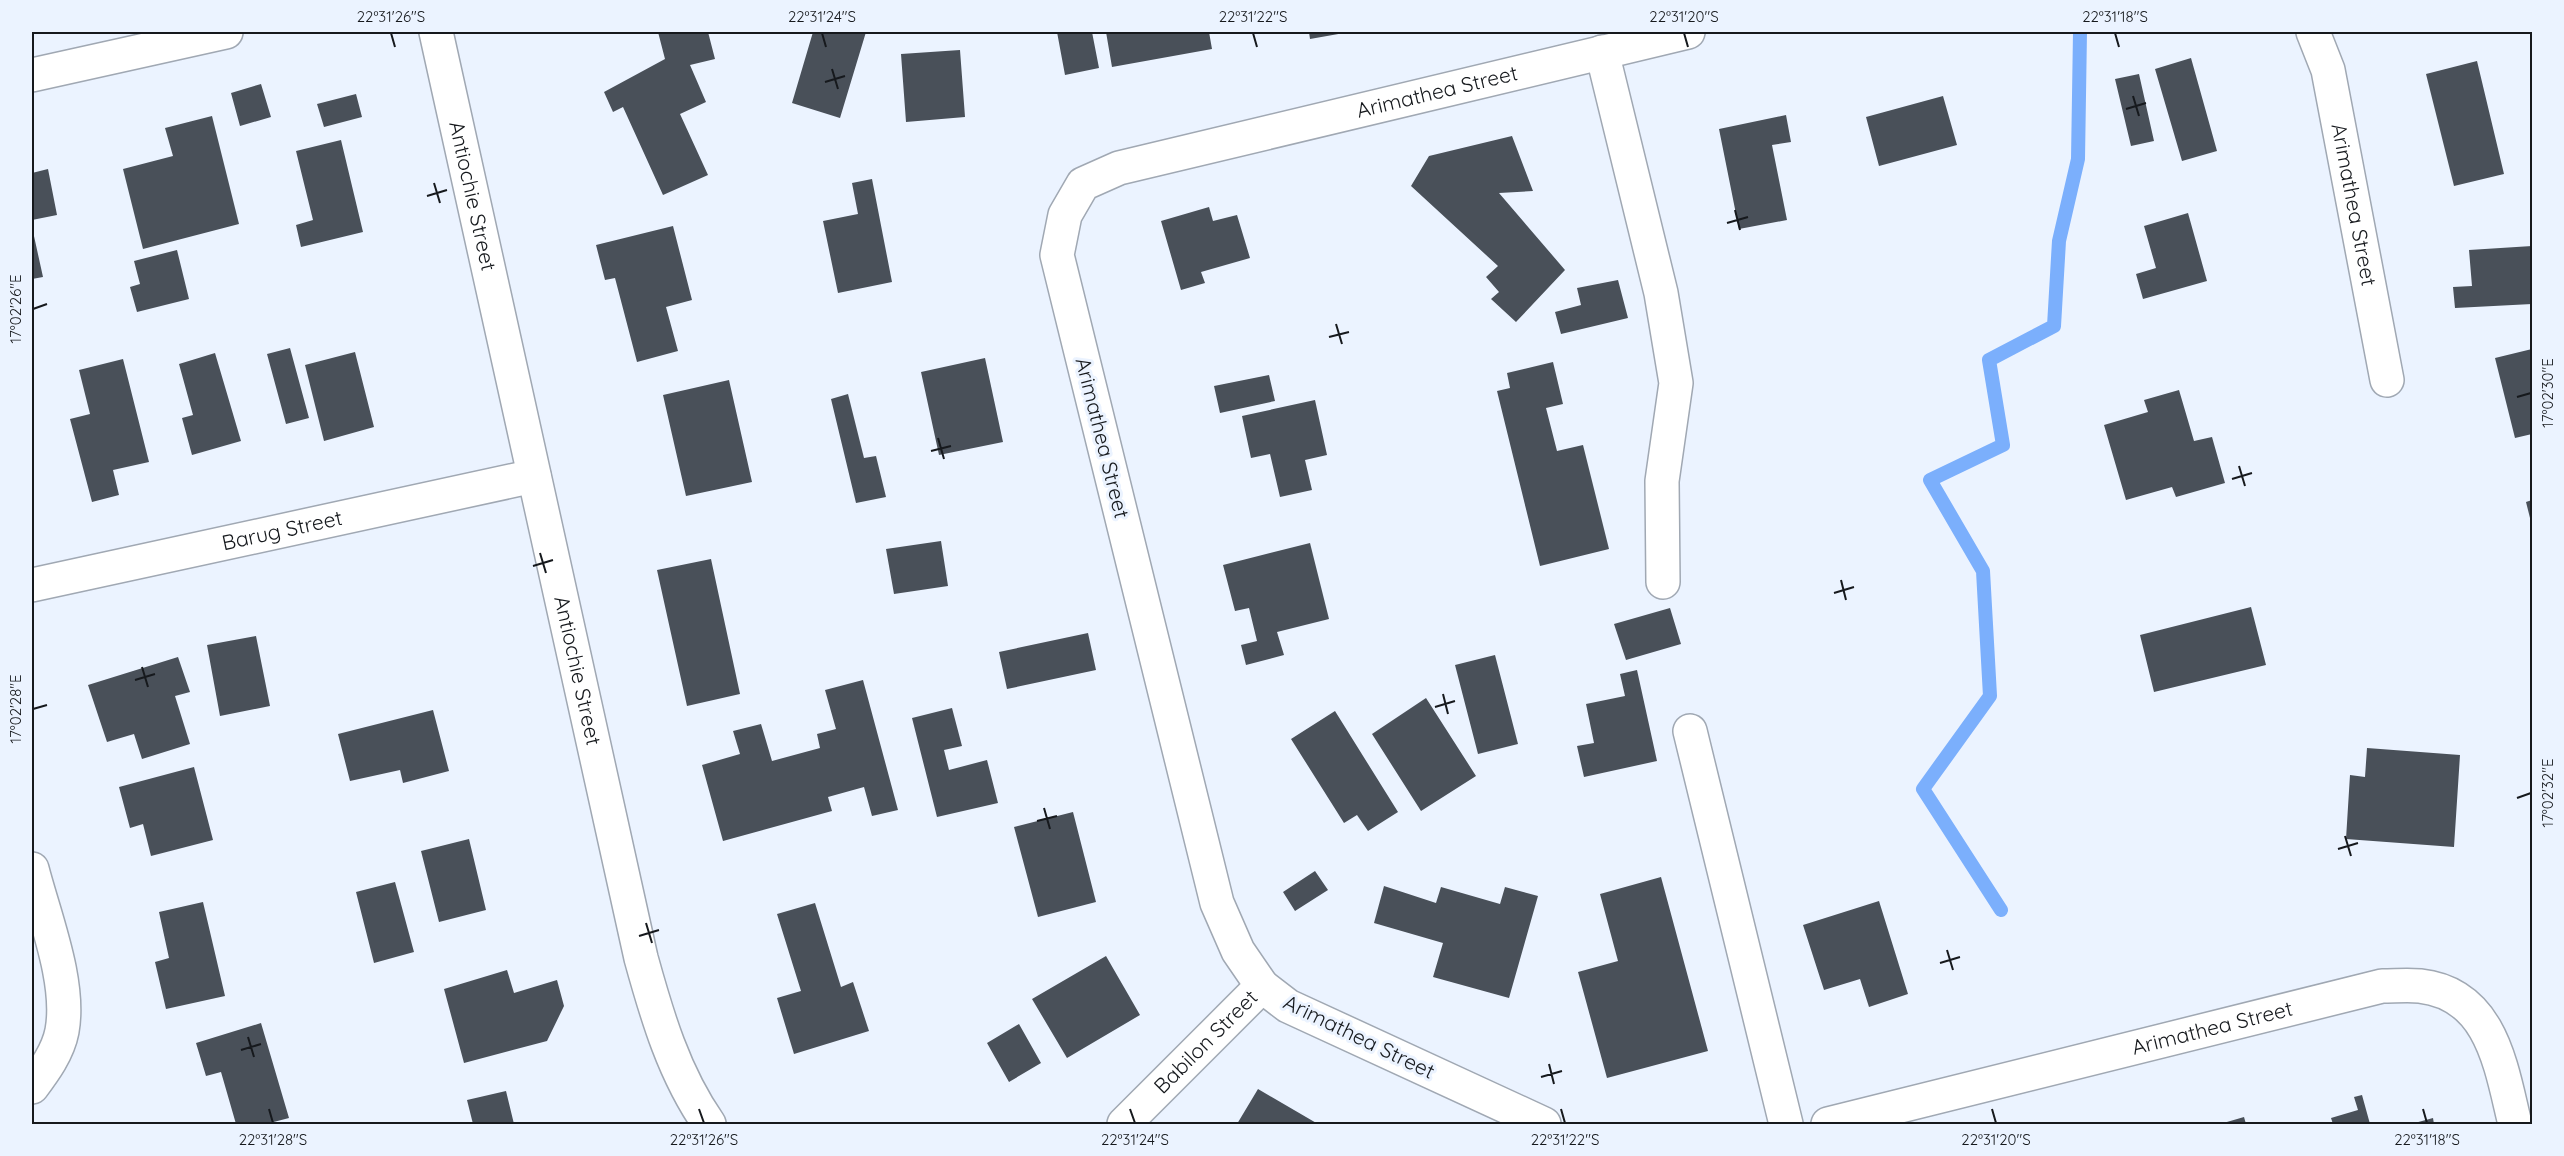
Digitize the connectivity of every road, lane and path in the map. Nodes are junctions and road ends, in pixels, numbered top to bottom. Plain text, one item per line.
1 (226, 32) edge
2 (436, 32) edge
3 (1688, 32) edge
4 (2313, 32) edge
5 (1602, 52) junction
6 (32, 75) edge
7 (2387, 381) dead end
8 (534, 476) junction
9 (1663, 582) dead end
10 (32, 585) edge
11 (1689, 731) dead end
12 (32, 868) edge
13 (1262, 986) junction
14 (32, 1087) edge
15 (709, 1125) edge
16 (1124, 1125) edge
17 (1544, 1125) edge
18 (1786, 1125) edge
19 (1828, 1125) edge
20 (2514, 1125) edge

1 - 6 street
2 - 8 street, Antiochie Street
3 - 5 street, Arimathea Street
4 - 7 street, Arimathea Street
5 - 9 street
5 - 13 street, Arimathea Street
8 - 10 street, Barug Street
8 - 15 street, Antiochie Street
11 - 18 street
12 - 14 street
13 - 16 street, Babilon Street
13 - 17 street, Arimathea Street
19 - 20 street, Arimathea Street

